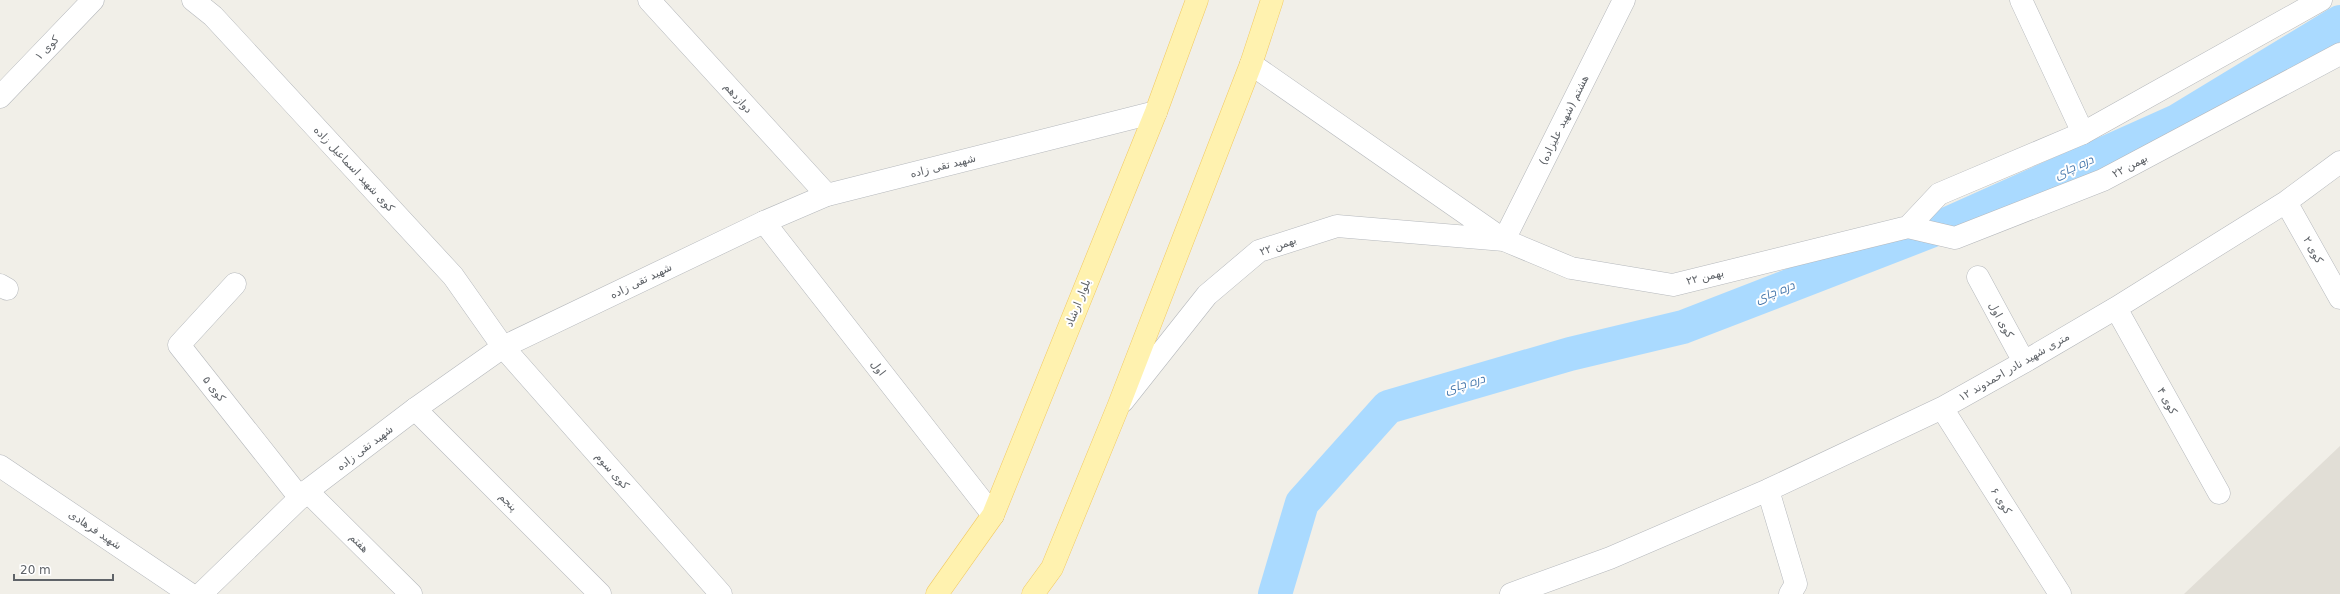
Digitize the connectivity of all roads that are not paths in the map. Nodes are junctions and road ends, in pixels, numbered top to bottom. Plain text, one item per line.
1 (93, 0) edge
2 (194, 0) edge
3 (648, 0) edge
4 (1197, 0) edge
5 (1272, 0) edge
6 (1624, 0) edge
7 (2021, 0) edge
8 (2321, 0) edge
9 (2340, 54) edge
10 (1251, 64) junction
11 (0, 96) edge
12 (1156, 112) junction
13 (2084, 133) junction
14 (2340, 162) edge
15 (827, 196) junction
16 (2286, 202) junction
17 (764, 222) junction
18 (1908, 227) junction
19 (1504, 240) junction
20 (1978, 278) dead end
21 (235, 284) dead end
22 (2340, 298) edge
23 (2116, 308) junction
24 (503, 348) junction
25 (2024, 362) junction
26 (1118, 407) junction
27 (1942, 408) junction
28 (416, 409) junction
29 (0, 466) edge
30 (1768, 490) junction
31 (2219, 493) dead end
32 (304, 495) junction
33 (993, 515) junction
34 (1799, 591) edge
35 (190, 594) edge
36 (202, 594) edge
37 (412, 594) edge
38 (600, 594) edge
39 (721, 594) edge
40 (937, 594) edge
41 (1033, 594) edge
42 (1511, 594) edge
43 (2060, 594) edge

1 - 11 street, کوی ۱
2 - 24 street, کوی شهید اسماعیل زاده
3 - 15 street, دوازدهم
4 - 12 main road, بلوار ارشاد
5 - 10 main road
6 - 19 street, هشتم (شهید علیزاده)
7 - 13 street
8 - 13 street
9 - 18 street, ۲۲ بهمن
10 - 19 street, ۲۲ بهمن
10 - 26 main road
12 - 15 street, شهید تقی زاده
12 - 33 main road, بلوار ارشاد
13 - 18 street
14 - 16 street, ۱۲ متری شهید نادر احمدوند
15 - 17 street, شهید تقی زاده
16 - 22 street, کوی ۲
16 - 23 street, ۱۲ متری شهید نادر احمدوند
17 - 24 street, شهید تقی زاده
17 - 33 street, اول
18 - 19 street, ۲۲ بهمن
19 - 26 street, ۲۲ بهمن
20 - 25 street, کوی اول
21 - 32 street, کوی ۵
23 - 25 street, ۱۲ متری شهید نادر احمدوند
23 - 31 street, کوی ۴
24 - 28 street, شهید تقی زاده
24 - 39 street, کوی سوم
25 - 27 street, ۱۲ متری شهید نادر احمدوند
26 - 41 main road
27 - 30 street, ۱۲ متری شهید نادر احمدوند
27 - 43 street, کوی ۶
28 - 32 street, شهید تقی زاده
28 - 38 street, پنجم
29 - 35 street, شهید فرهادی
30 - 34 street
30 - 42 street, ۱۲ متری شهید نادر احمدوند
32 - 36 street, شهید تقی زاده
32 - 37 street, هفتم
33 - 40 main road, بلوار ارشاد

